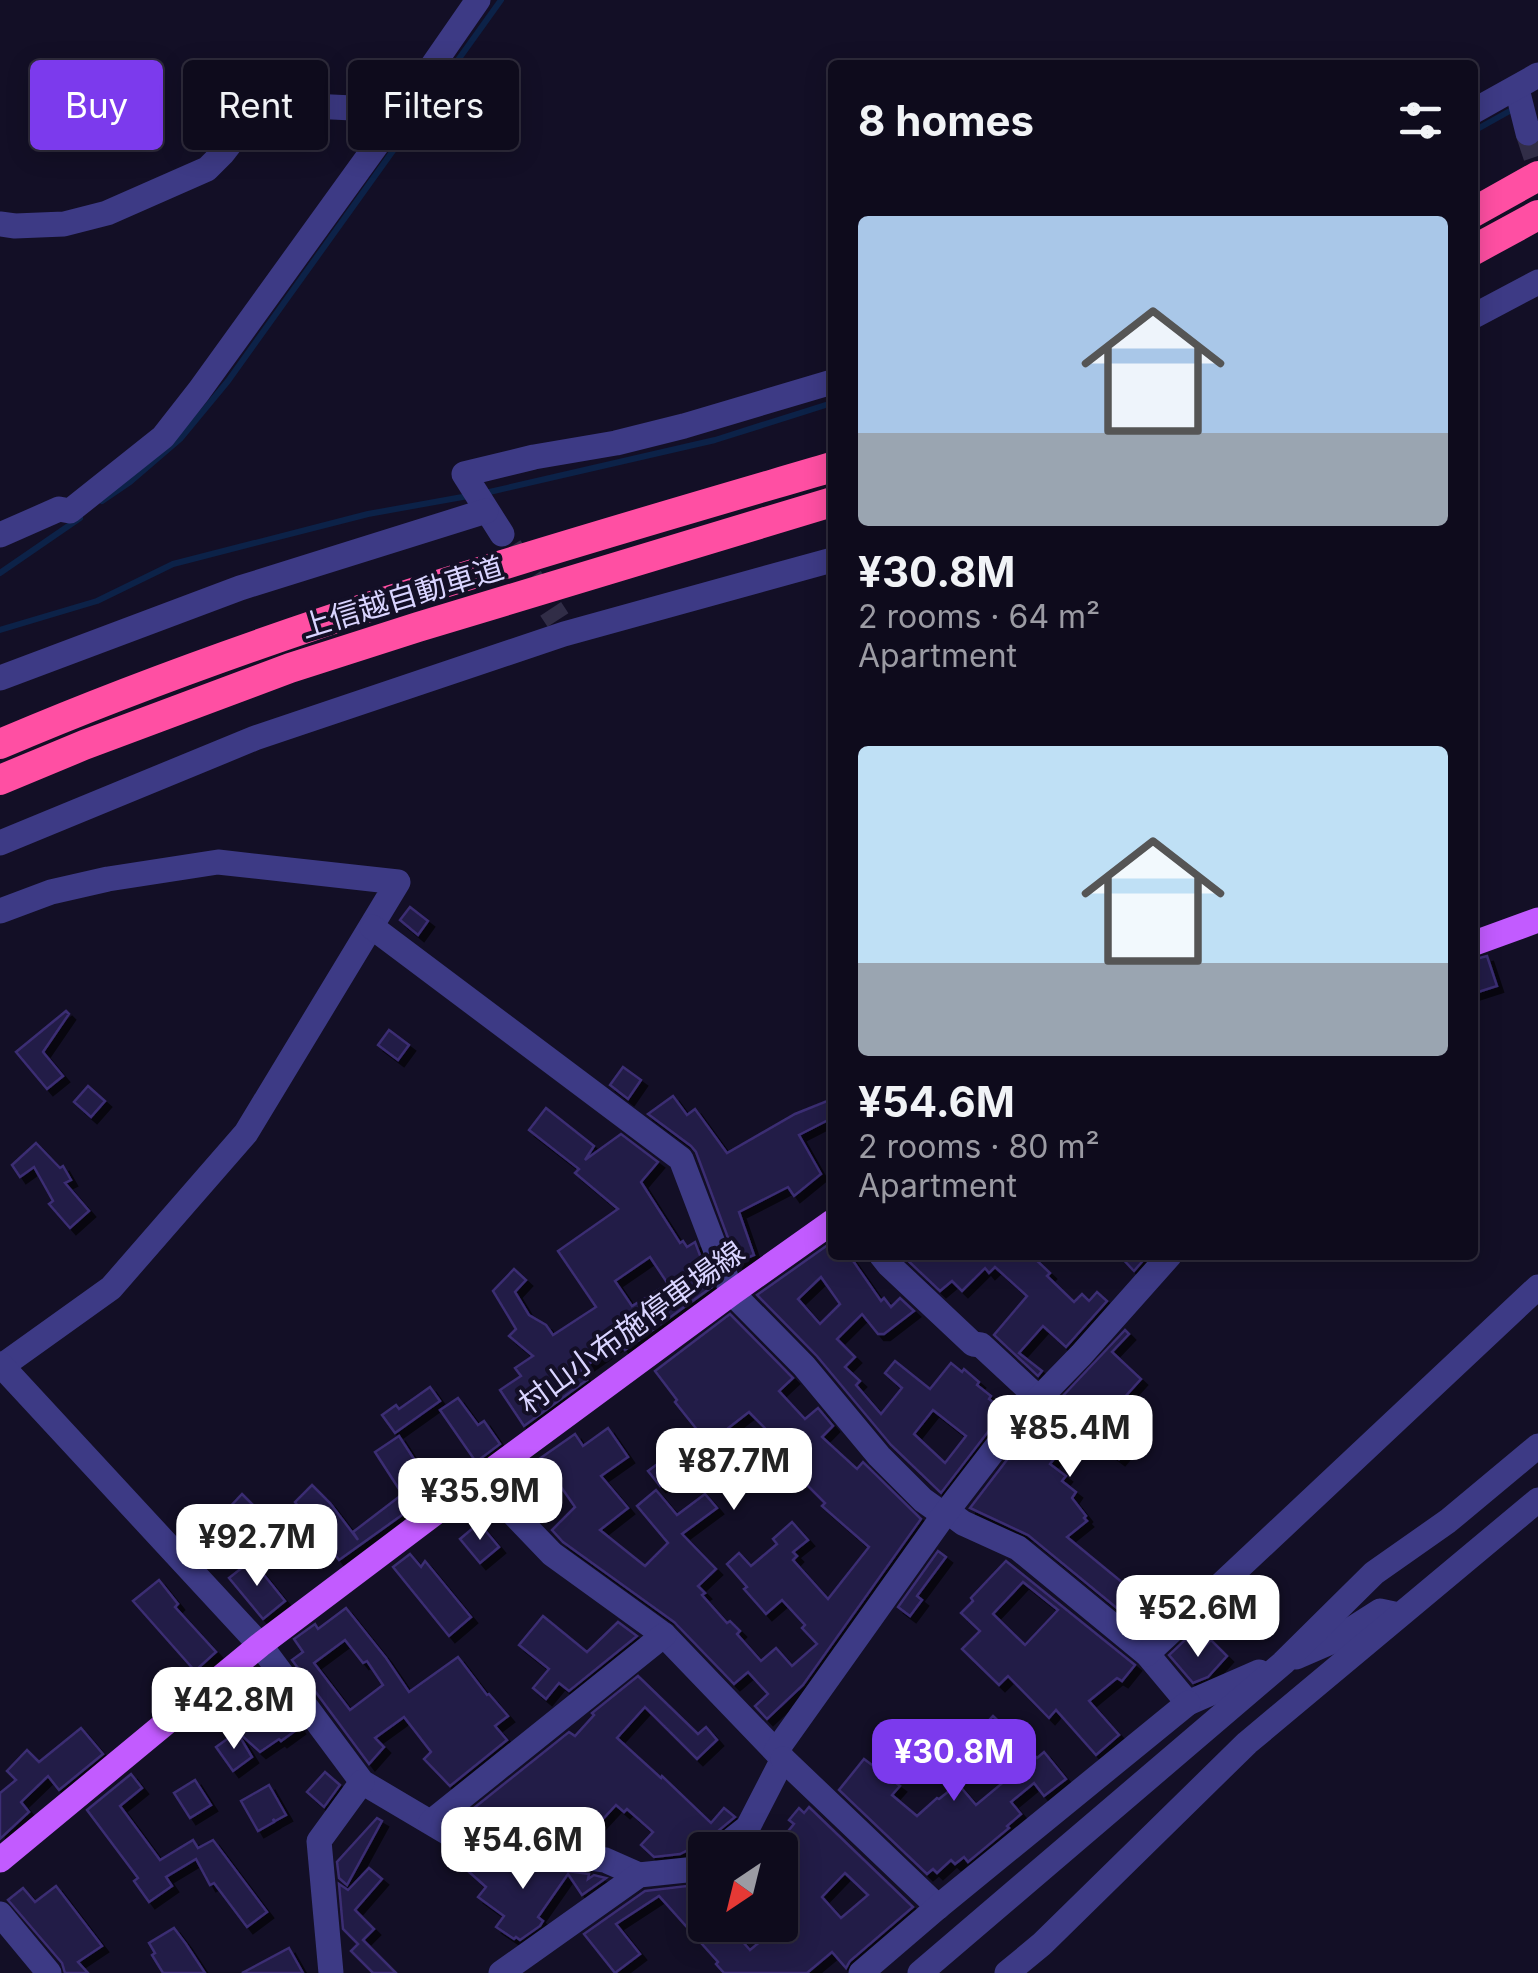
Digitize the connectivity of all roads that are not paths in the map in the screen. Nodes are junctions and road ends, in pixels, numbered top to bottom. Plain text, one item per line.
1 (478, 0) edge
2 (436, 60) edge
3 (1528, 82) edge
4 (348, 108) edge
5 (1478, 109) edge
6 (1528, 133) dead end
7 (373, 150) edge
8 (1538, 176) edge
9 (1478, 211) edge
10 (1538, 215) edge
11 (0, 224) edge
12 (1478, 249) edge
13 (1538, 282) edge
14 (1478, 314) edge
15 (828, 383) edge
16 (828, 468) edge
17 (828, 503) edge
18 (486, 512) junction
19 (502, 534) tunnel mouth
20 (0, 535) edge
21 (828, 561) edge
22 (0, 678) edge
23 (0, 744) edge
24 (0, 780) edge
25 (0, 843) edge
26 (0, 911) edge
27 (1538, 920) edge
28 (372, 927) junction
29 (1478, 942) edge
30 (828, 1225) edge
31 (885, 1260) edge
32 (1166, 1260) edge
33 (1538, 1287) edge
34 (732, 1293) junction
35 (1, 1365) edge
36 (1039, 1398) junction
37 (1538, 1446) edge
38 (480, 1479) junction
39 (1538, 1500) edge
40 (946, 1513) junction
41 (1399, 1614) junction
42 (664, 1635) junction
43 (260, 1645) junction
44 (1147, 1654) junction
45 (1282, 1662) junction
46 (1188, 1703) junction
47 (780, 1755) junction
48 (362, 1782) junction
49 (431, 1822) junction
50 (742, 1832) edge
51 (0, 1860) edge
52 (688, 1870) edge
53 (639, 1875) junction
54 (938, 1907) junction
55 (0, 1914) edge
56 (50, 1973) edge
57 (332, 1973) edge
58 (501, 1973) edge
59 (861, 1973) edge
60 (920, 1973) edge
61 (1007, 1973) edge

1 - 2 street
3 - 5 street
3 - 6 street
4 - 11 street
7 - 20 street
8 - 9 highway
10 - 12 highway
13 - 14 street
15 - 18 street
16 - 23 highway, 上信越自動車道
17 - 24 highway, 上信越自動車道
18 - 19 street
18 - 22 street
21 - 25 street
26 - 28 street
27 - 29 main road
28 - 34 street
28 - 35 street
30 - 34 main road, 村山小布施停車場線
31 - 36 street
32 - 36 street
33 - 44 street
34 - 38 main road, 村山小布施停車場線
34 - 40 street
35 - 43 street
36 - 40 street
37 - 45 street
38 - 42 street
38 - 43 main road, 村山小布施停車場線
39 - 41 street
40 - 44 street
40 - 47 street
41 - 45 street
41 - 61 street
42 - 47 street
42 - 49 street
43 - 48 street
43 - 51 main road, 村山小布施停車場線
44 - 46 street
45 - 46 street
45 - 60 street
46 - 54 street
47 - 50 street
47 - 54 street
48 - 49 street
48 - 57 street
49 - 53 street
52 - 53 street
53 - 58 street
54 - 59 street
55 - 56 street

